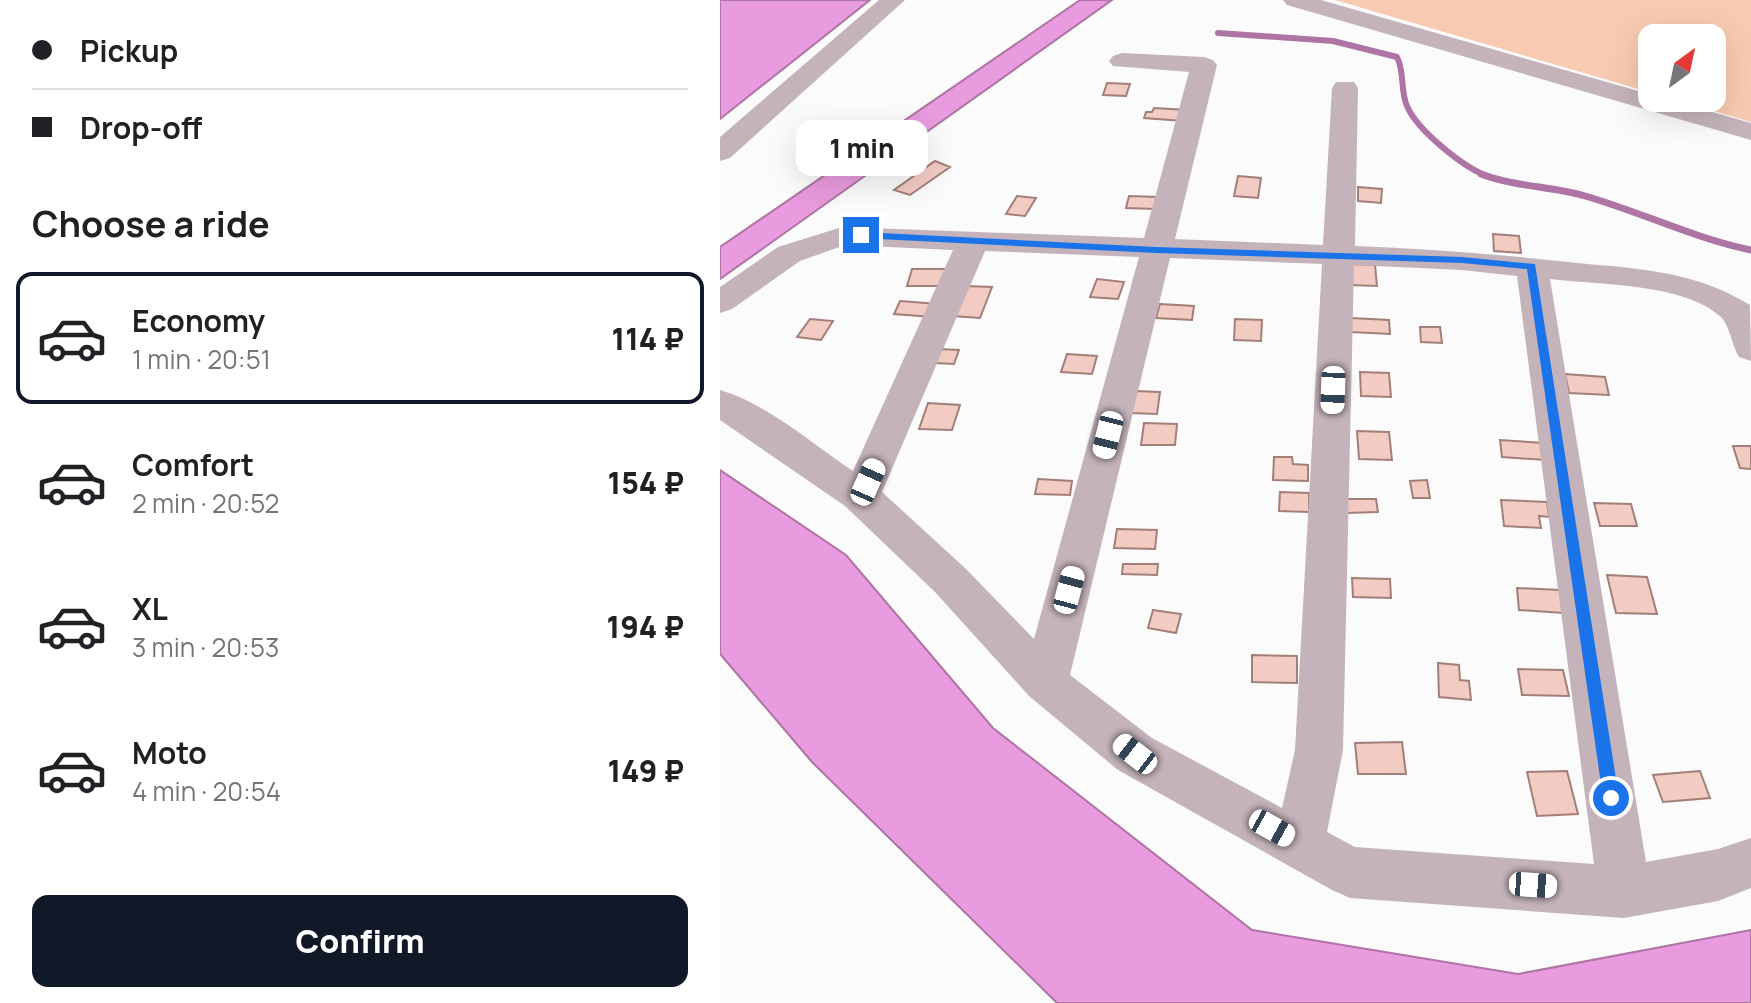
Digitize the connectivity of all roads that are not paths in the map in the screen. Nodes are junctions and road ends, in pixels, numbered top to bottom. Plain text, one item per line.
1 (893, 0) edge
2 (1295, 0) edge
3 (1122, 61) dead end
4 (1345, 88) dead end
5 (1751, 132) edge
6 (720, 152) edge
7 (973, 241) junction
8 (1156, 250) junction
9 (1338, 256) junction
10 (1532, 266) junction
11 (720, 302) edge
12 (1751, 349) edge
13 (720, 403) edge
14 (859, 495) junction
15 (1045, 682) junction
16 (1299, 843) junction
17 (1751, 863) edge
18 (1624, 892) junction

1 - 6 street
2 - 5 street
3 - 8 street
4 - 9 street
7 - 8 street
7 - 11 street
7 - 14 street
8 - 9 street
8 - 15 street
9 - 10 street
9 - 16 street
10 - 12 street
10 - 18 street
13 - 14 street
14 - 15 street
15 - 16 street
16 - 18 street
17 - 18 street

